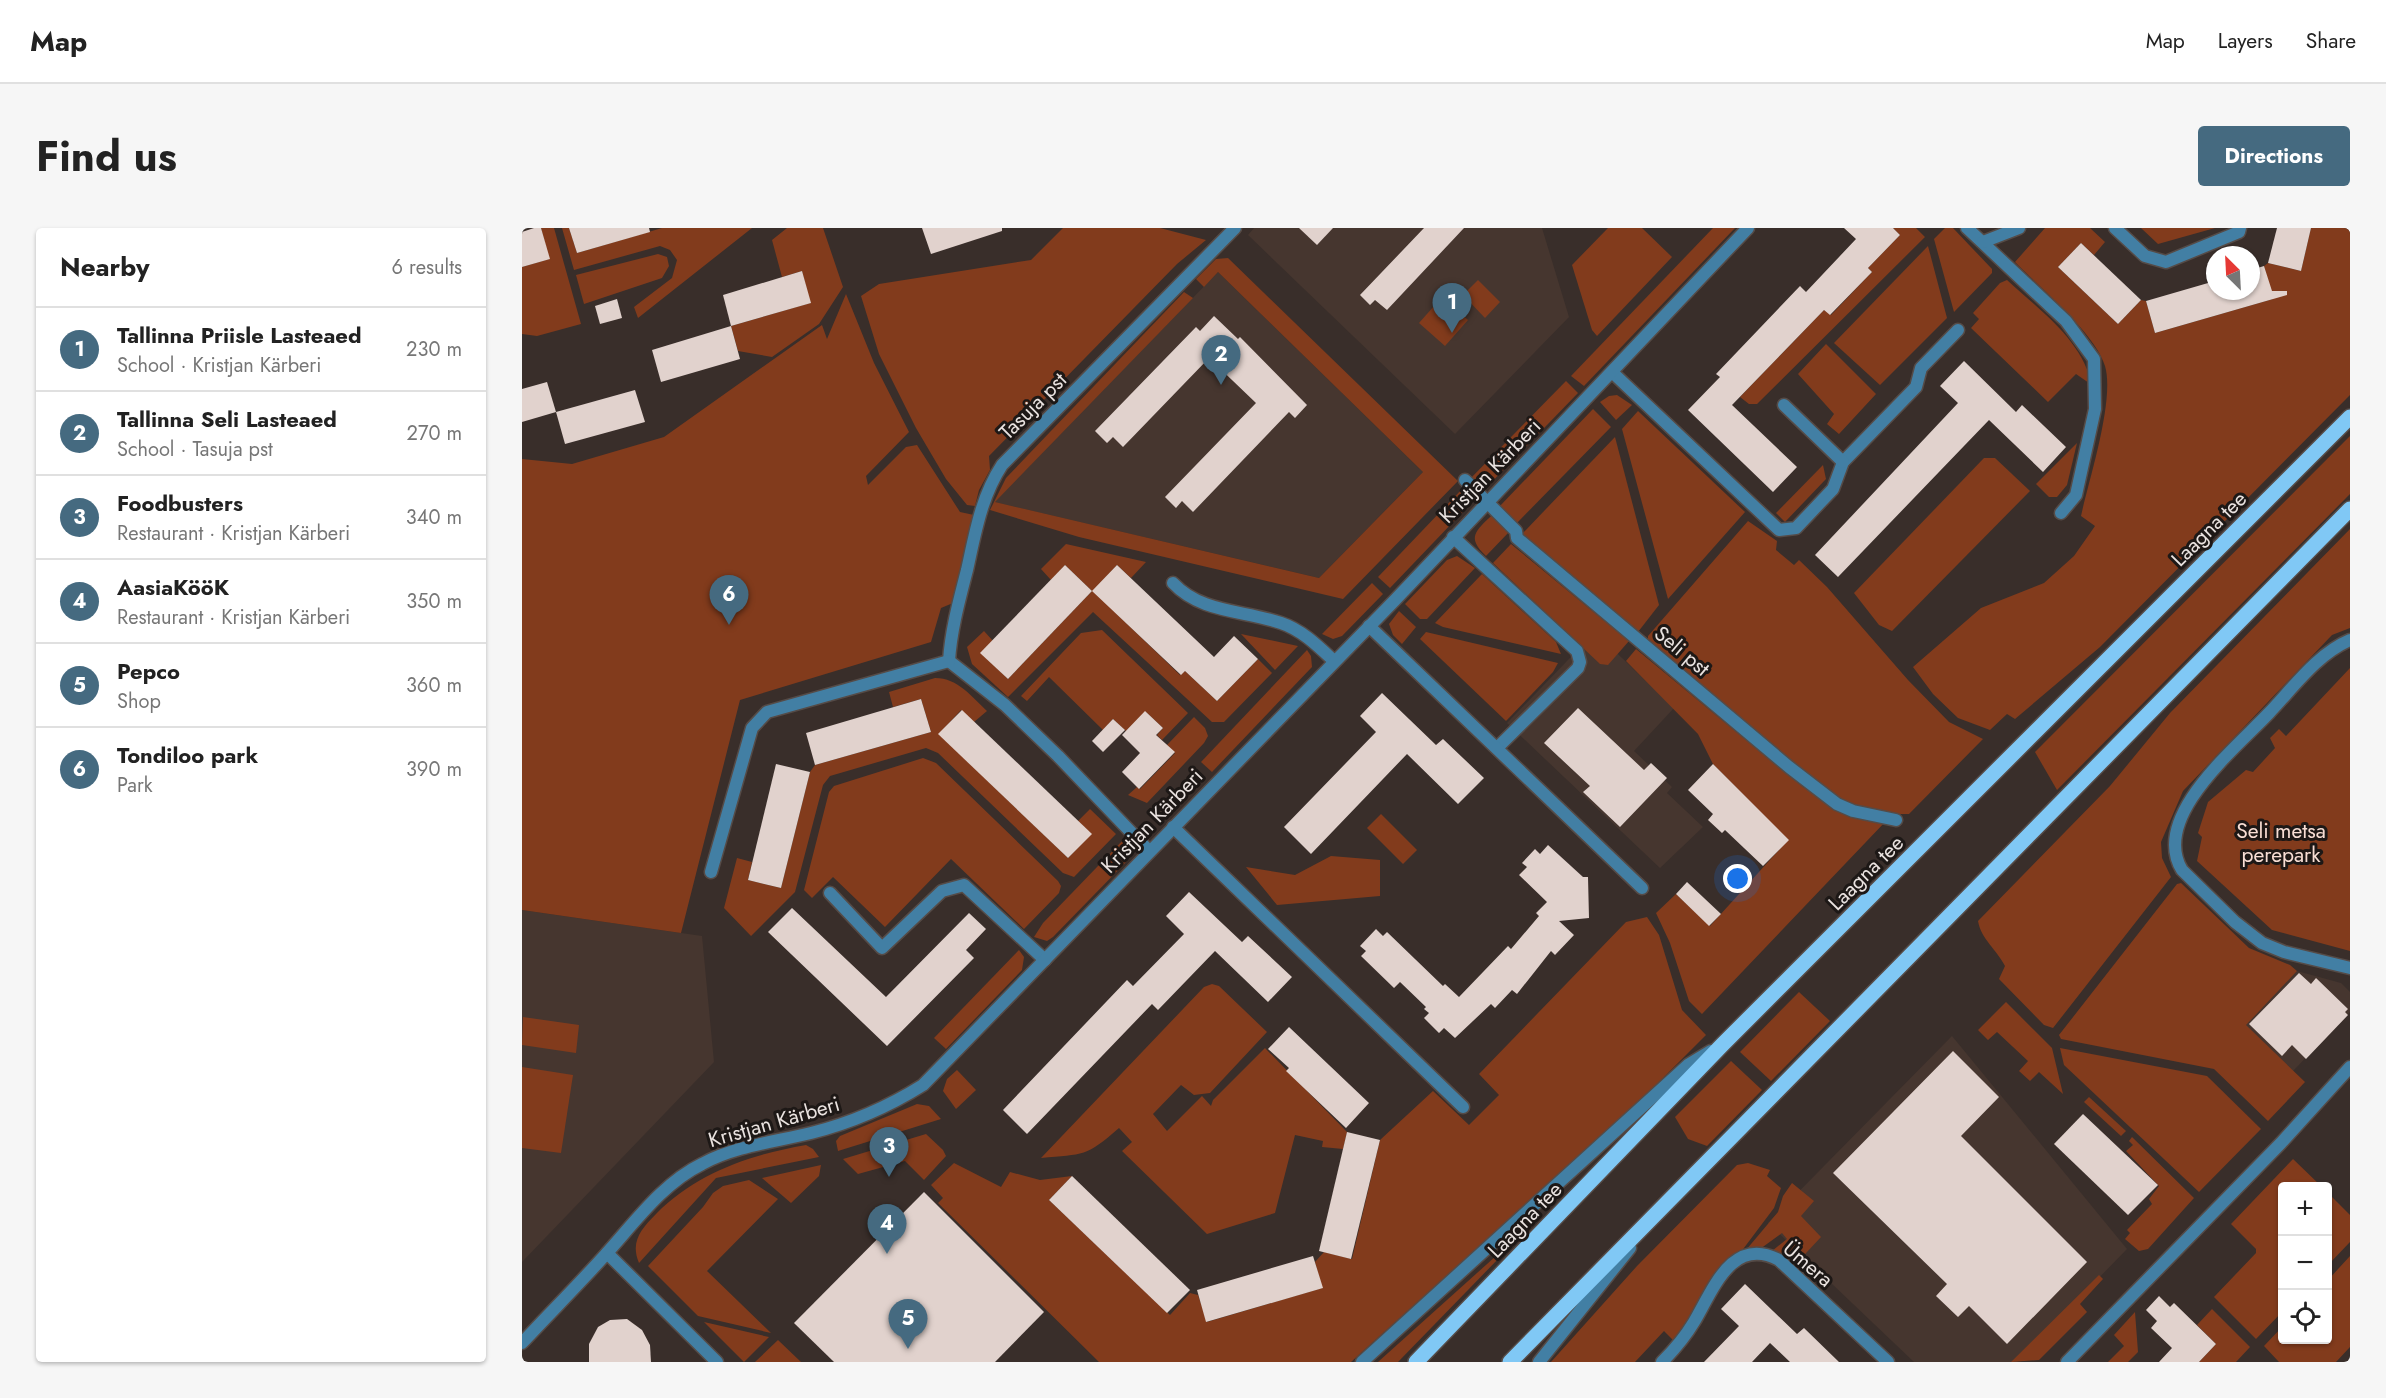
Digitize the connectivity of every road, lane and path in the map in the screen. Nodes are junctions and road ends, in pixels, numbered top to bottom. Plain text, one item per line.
1 (1235, 228) edge
2 (1748, 228) edge
3 (1967, 228) edge
4 (2019, 228) edge
5 (2115, 228) edge
6 (2240, 228) edge
7 (1983, 242) junction
8 (1958, 330) dead end
9 (1612, 372) junction
10 (1784, 405) dead end
11 (2350, 417) edge
12 (1843, 462) junction
13 (1465, 480) dead end
14 (1486, 502) junction
15 (2350, 509) edge
16 (2061, 513) dead end
17 (1453, 537) junction
18 (1173, 583) dead end
19 (1369, 626) junction
20 (2350, 640) edge
21 (949, 661) junction
22 (1334, 661) junction
23 (1497, 748) junction
24 (1896, 820) dead end
25 (1173, 827) junction
26 (1149, 851) junction
27 (711, 872) dead end
28 (1642, 888) dead end
29 (830, 893) dead end
30 (1045, 960) junction
31 (2350, 968) edge
32 (1723, 1044) junction
33 (2350, 1067) edge
34 (1463, 1107) dead end
35 (1659, 1211) junction
36 (607, 1253) junction
37 (522, 1343) edge
38 (717, 1362) edge
39 (1362, 1362) edge
40 (1416, 1362) edge
41 (1510, 1362) edge
42 (1539, 1362) edge
43 (1662, 1362) edge
44 (1888, 1362) edge
45 (2067, 1362) edge

1 - 21 street, Tasuja pst
2 - 9 street, Kristjan Kärberi
3 - 7 street
4 - 7 street
5 - 6 street
7 - 16 street
8 - 12 street
9 - 12 street
9 - 14 street, Kristjan Kärberi
10 - 12 street
11 - 32 main road, Laagna tee
13 - 14 street, Seli pst
14 - 17 street, Kristjan Kärberi
14 - 24 street, Seli pst
15 - 35 main road
17 - 19 street, Kristjan Kärberi
17 - 23 street
18 - 22 street
19 - 22 street, Kristjan Kärberi
19 - 23 street
20 - 31 street
21 - 26 street
21 - 27 street
22 - 25 street, Kristjan Kärberi
23 - 28 street
25 - 26 street, Kristjan Kärberi
25 - 34 street
26 - 30 street, Kristjan Kärberi
29 - 30 street
30 - 36 street, Kristjan Kärberi
32 - 39 street
32 - 40 main road, Laagna tee
33 - 45 street
35 - 41 main road
35 - 42 street
36 - 37 street, Kristjan Kärberi
36 - 38 street
43 - 44 street, Ümera

